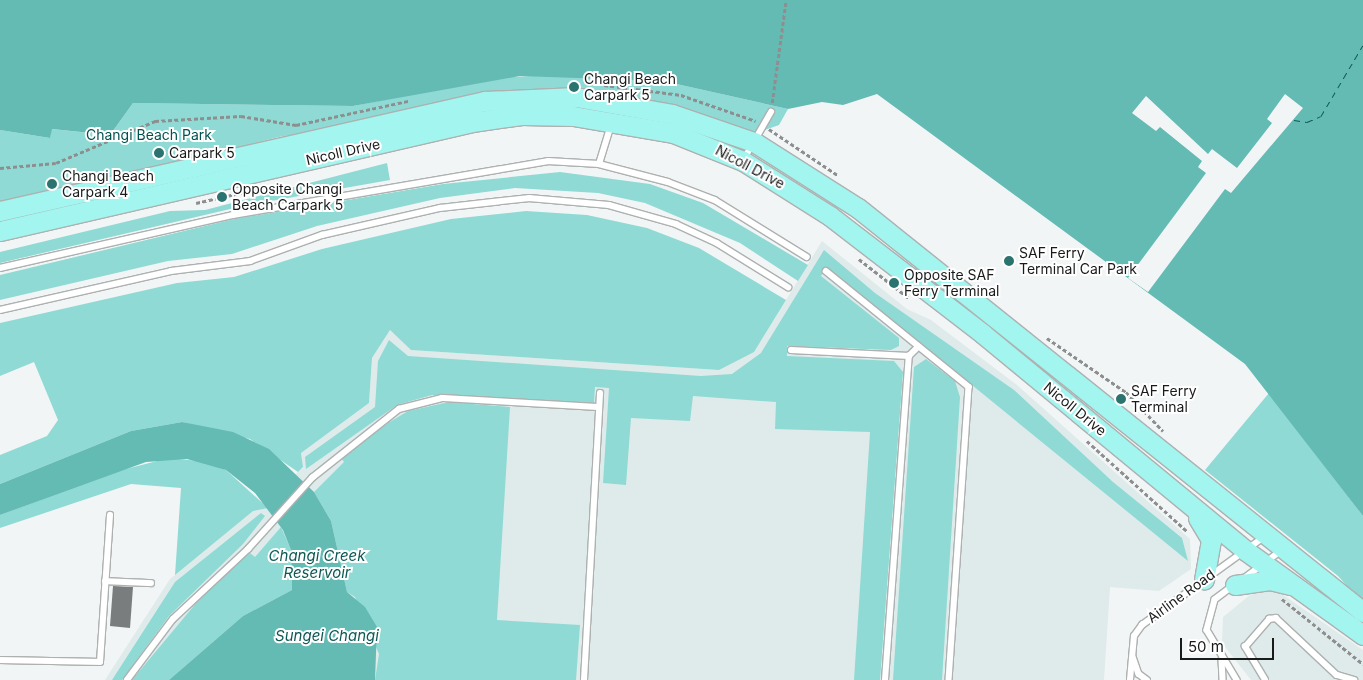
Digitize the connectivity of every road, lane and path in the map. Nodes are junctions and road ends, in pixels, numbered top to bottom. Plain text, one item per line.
1 (786, 0) edge
2 (615, 102) junction
3 (771, 112) joint
4 (613, 121) junction
5 (754, 142) junction
6 (272, 147) junction
7 (744, 161) junction
8 (599, 164) junction
9 (280, 166) junction
10 (107, 185) junction
11 (111, 205) junction
12 (0, 211) edge
13 (0, 231) edge
14 (808, 258) dead end
15 (0, 268) edge
16 (826, 271) dead end
17 (788, 287) dead end
18 (0, 310) edge
19 (918, 347) junction
20 (791, 350) dead end
21 (909, 356) junction
22 (600, 393) dead end
23 (600, 407) junction
24 (1081, 436) dead end
25 (1185, 502) junction
26 (110, 515) dead end
27 (1268, 534) junction
28 (1192, 536) dead end
29 (1285, 548) junction
30 (1246, 551) junction
31 (1264, 564) junction
32 (1204, 579) junction
33 (105, 581) junction
34 (152, 584) dead end
35 (1235, 585) junction
36 (1301, 588) junction
37 (1276, 595) dead end
38 (1363, 612) edge
39 (1363, 635) edge
40 (1132, 653) junction
41 (0, 660) edge
42 (1222, 660) junction
43 (1363, 664) edge
44 (127, 680) edge
45 (584, 680) edge
46 (886, 680) edge
47 (949, 680) edge
48 (1130, 680) edge
49 (1148, 680) edge
50 (1223, 680) edge
51 (1237, 680) edge
52 (1265, 680) edge
53 (1354, 680) edge

1 - 3 path
2 - 4 lane
2 - 5 main road, Nicoll Drive
2 - 6 main road, Nicoll Drive
3 - 5 lane
4 - 7 main road, Nicoll Drive
4 - 8 lane
4 - 9 main road, Nicoll Drive
5 - 7 lane
5 - 27 main road, Nicoll Drive
6 - 9 lane
6 - 10 main road, Nicoll Drive
7 - 25 main road, Nicoll Drive
8 - 14 lane
8 - 15 lane
9 - 11 main road, Nicoll Drive
10 - 11 lane
10 - 12 main road, Nicoll Drive
11 - 13 main road, Nicoll Drive
16 - 19 lane
17 - 18 lane
19 - 21 lane
19 - 47 lane
20 - 21 lane
21 - 46 lane
22 - 23 lane
23 - 44 lane
23 - 45 lane
24 - 28 path
25 - 30 main road, Nicoll Drive
25 - 32 main road
26 - 33 lane
27 - 29 main road, Nicoll Drive
27 - 30 lane, Airline Road
29 - 31 lane, Airline Road
29 - 38 main road, Nicoll Drive
30 - 31 main road, Nicoll Drive
30 - 32 lane, Airline Road
31 - 35 lane, Airline Road
31 - 36 main road, Nicoll Drive
32 - 40 lane, Airline Road
33 - 34 lane
33 - 41 lane
35 - 36 main road
35 - 42 lane, Airline Road
36 - 39 main road, Nicoll Drive
37 - 43 path
40 - 48 lane, Airline Road
40 - 49 lane
42 - 50 lane
42 - 51 lane, Airline Road
52 - 53 lane

